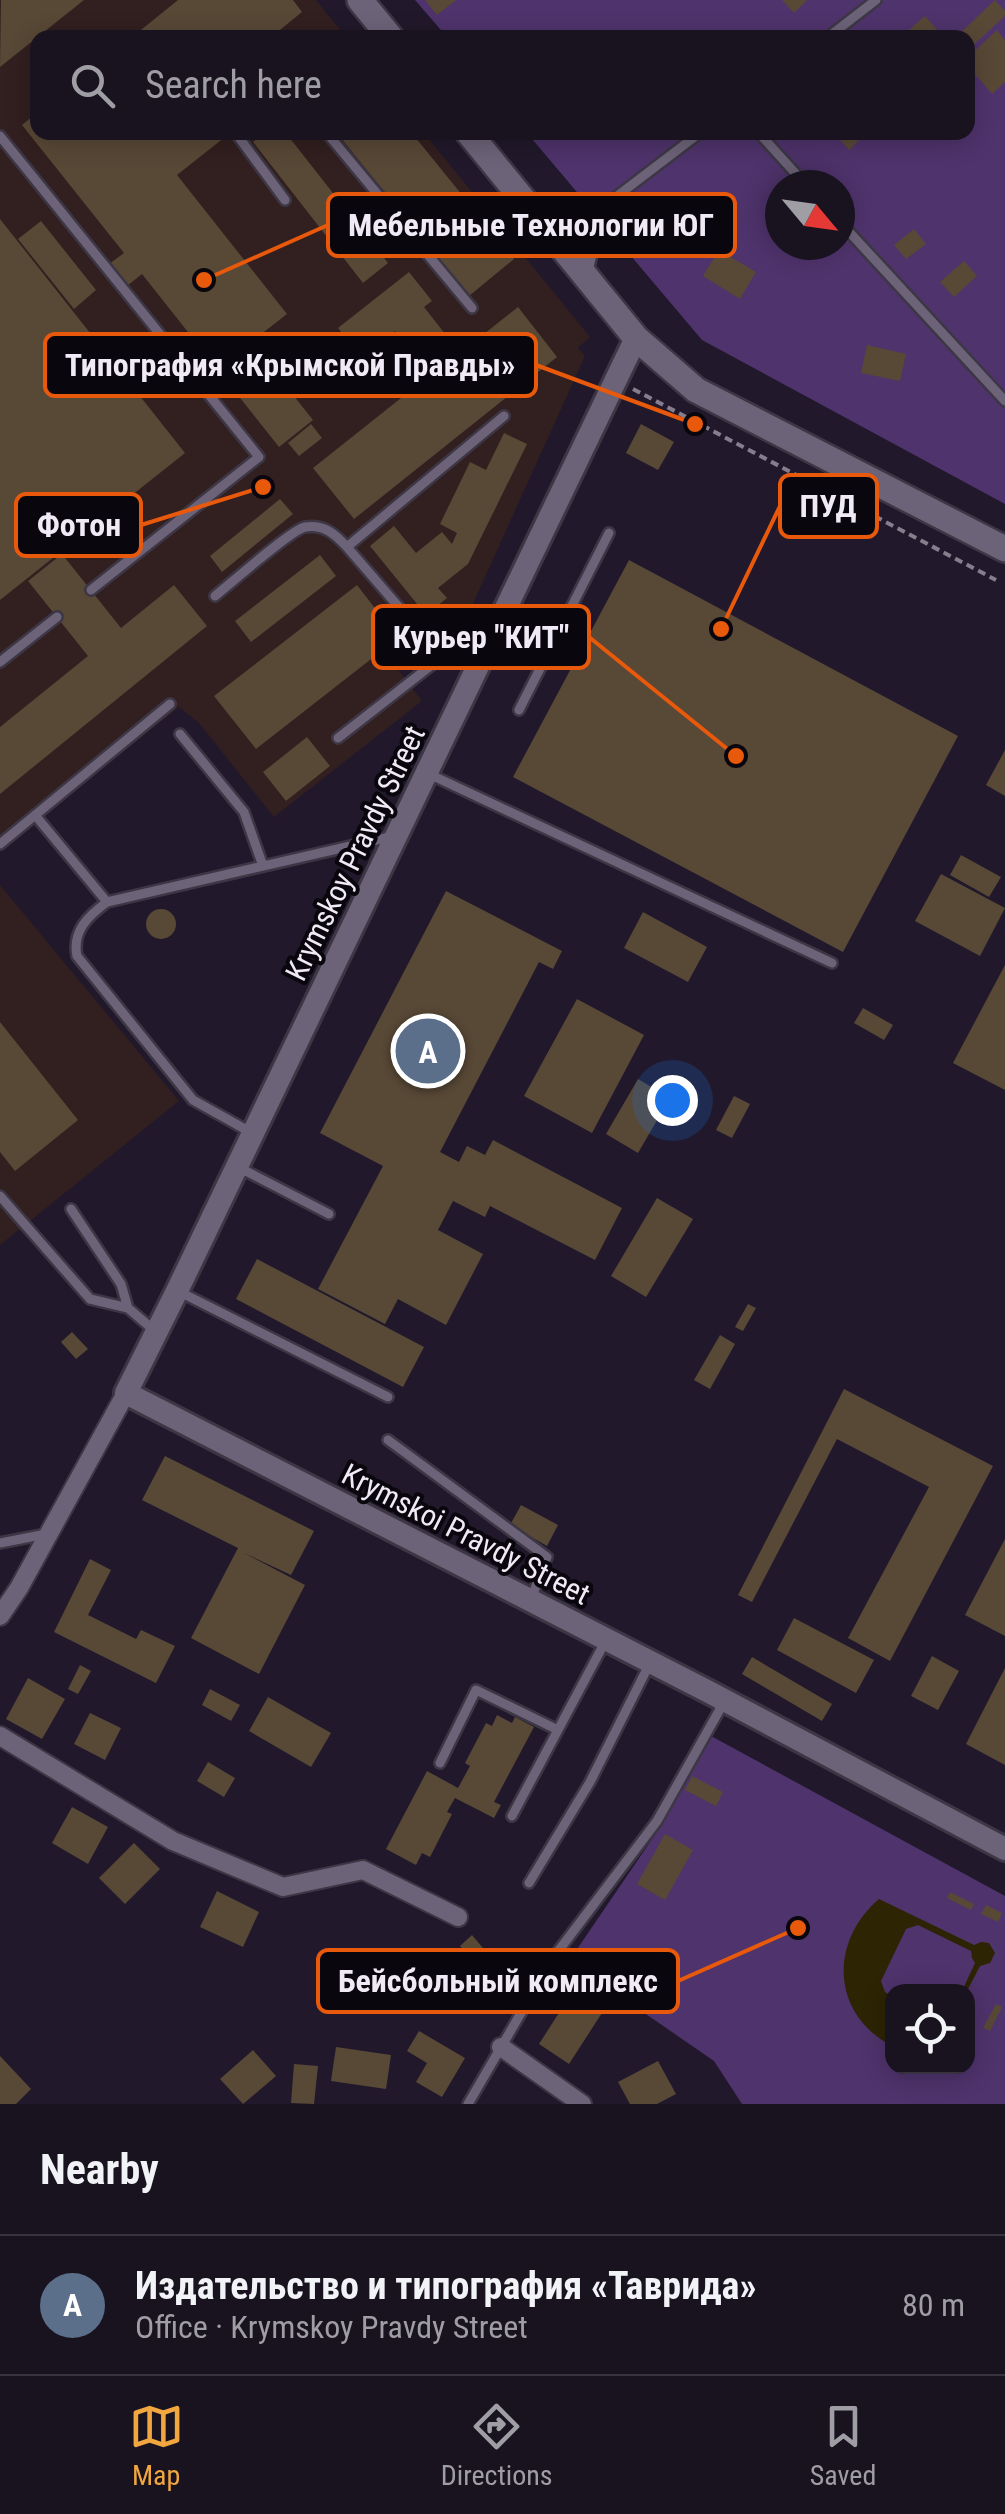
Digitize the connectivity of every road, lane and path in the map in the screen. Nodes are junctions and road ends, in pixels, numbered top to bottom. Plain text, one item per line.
1 (360, 0) edge
2 (876, 0) edge
3 (384, 30) edge
4 (837, 30) edge
5 (0, 136) edge
6 (240, 140) edge
7 (333, 140) edge
8 (475, 140) edge
9 (691, 140) edge
10 (765, 140) edge
11 (792, 170) edge
12 (286, 200) dead end
13 (526, 203) junction
14 (604, 206) junction
15 (855, 238) edge
16 (588, 274) dead end
17 (472, 308) dead end
18 (636, 338) junction
19 (616, 378) junction
20 (1005, 401) edge
21 (504, 416) dead end
22 (610, 534) dead end
23 (347, 547) junction
24 (1005, 549) edge
25 (996, 580) dead end
26 (91, 590) dead end
27 (214, 596) dead end
28 (57, 617) dead end
29 (442, 657) junction
30 (482, 659) junction
31 (0, 662) edge
32 (170, 704) dead end
33 (519, 710) dead end
34 (180, 734) dead end
35 (338, 738) dead end
36 (426, 773) junction
37 (35, 815) junction
38 (396, 835) junction
39 (0, 844) edge
40 (264, 866) junction
41 (108, 902) junction
42 (832, 964) dead end
43 (253, 1134) junction
44 (237, 1166) junction
45 (0, 1196) edge
46 (70, 1209) dead end
47 (328, 1214) dead end
48 (177, 1291) junction
49 (128, 1308) junction
50 (157, 1332) junction
51 (126, 1393) junction
52 (388, 1397) dead end
53 (388, 1440) dead end
54 (49, 1534) junction
55 (0, 1542) edge
56 (531, 1601) junction
57 (0, 1616) edge
58 (606, 1639) junction
59 (650, 1662) junction
60 (725, 1700) junction
61 (558, 1730) junction
62 (0, 1736) edge
63 (440, 1762) dead end
64 (512, 1816) dead end
65 (1005, 1849) edge
66 (530, 1883) dead end
67 (458, 1918) dead end
68 (501, 2047) junction
69 (468, 2104) edge
70 (582, 2104) edge

1 - 3 main road
2 - 4 lane
5 - 26 lane
6 - 12 lane
7 - 17 lane
8 - 13 main road
9 - 14 lane
10 - 11 lane
13 - 14 lane
13 - 18 main road
14 - 16 lane
15 - 20 lane
18 - 19 street, Krymskoy Pravdy Street
18 - 24 main road
19 - 25 path
19 - 30 street, Krymskoy Pravdy Street
21 - 23 lane
22 - 33 lane
23 - 27 lane
23 - 29 lane
28 - 31 lane
29 - 30 lane
29 - 35 lane
30 - 36 street, Krymskoy Pravdy Street
32 - 37 lane
34 - 40 lane
36 - 38 street, Krymskoy Pravdy Street
36 - 42 lane
37 - 39 lane
37 - 41 lane
38 - 40 lane
38 - 43 street, Krymskoy Pravdy Street
40 - 41 lane
41 - 43 lane
43 - 44 street, Krymskoy Pravdy Street
44 - 47 lane
44 - 48 street, Krymskoy Pravdy Street
45 - 49 lane
46 - 49 lane
48 - 50 street, Krymskoy Pravdy Street
48 - 52 lane
49 - 50 lane
50 - 51 street, Krymskoy Pravdy Street
51 - 54 street
51 - 56 street, Krymskoi Pravdy Street
53 - 56 lane
54 - 55 lane
54 - 57 street
56 - 58 street, Krymskoi Pravdy Street
58 - 59 street, Krymskoi Pravdy Street
58 - 61 lane
59 - 60 street, Krymskoi Pravdy Street
59 - 66 lane
60 - 65 street, Krymskoi Pravdy Street
60 - 68 lane
61 - 63 lane
61 - 64 lane
62 - 67 street
68 - 69 lane
68 - 70 street

